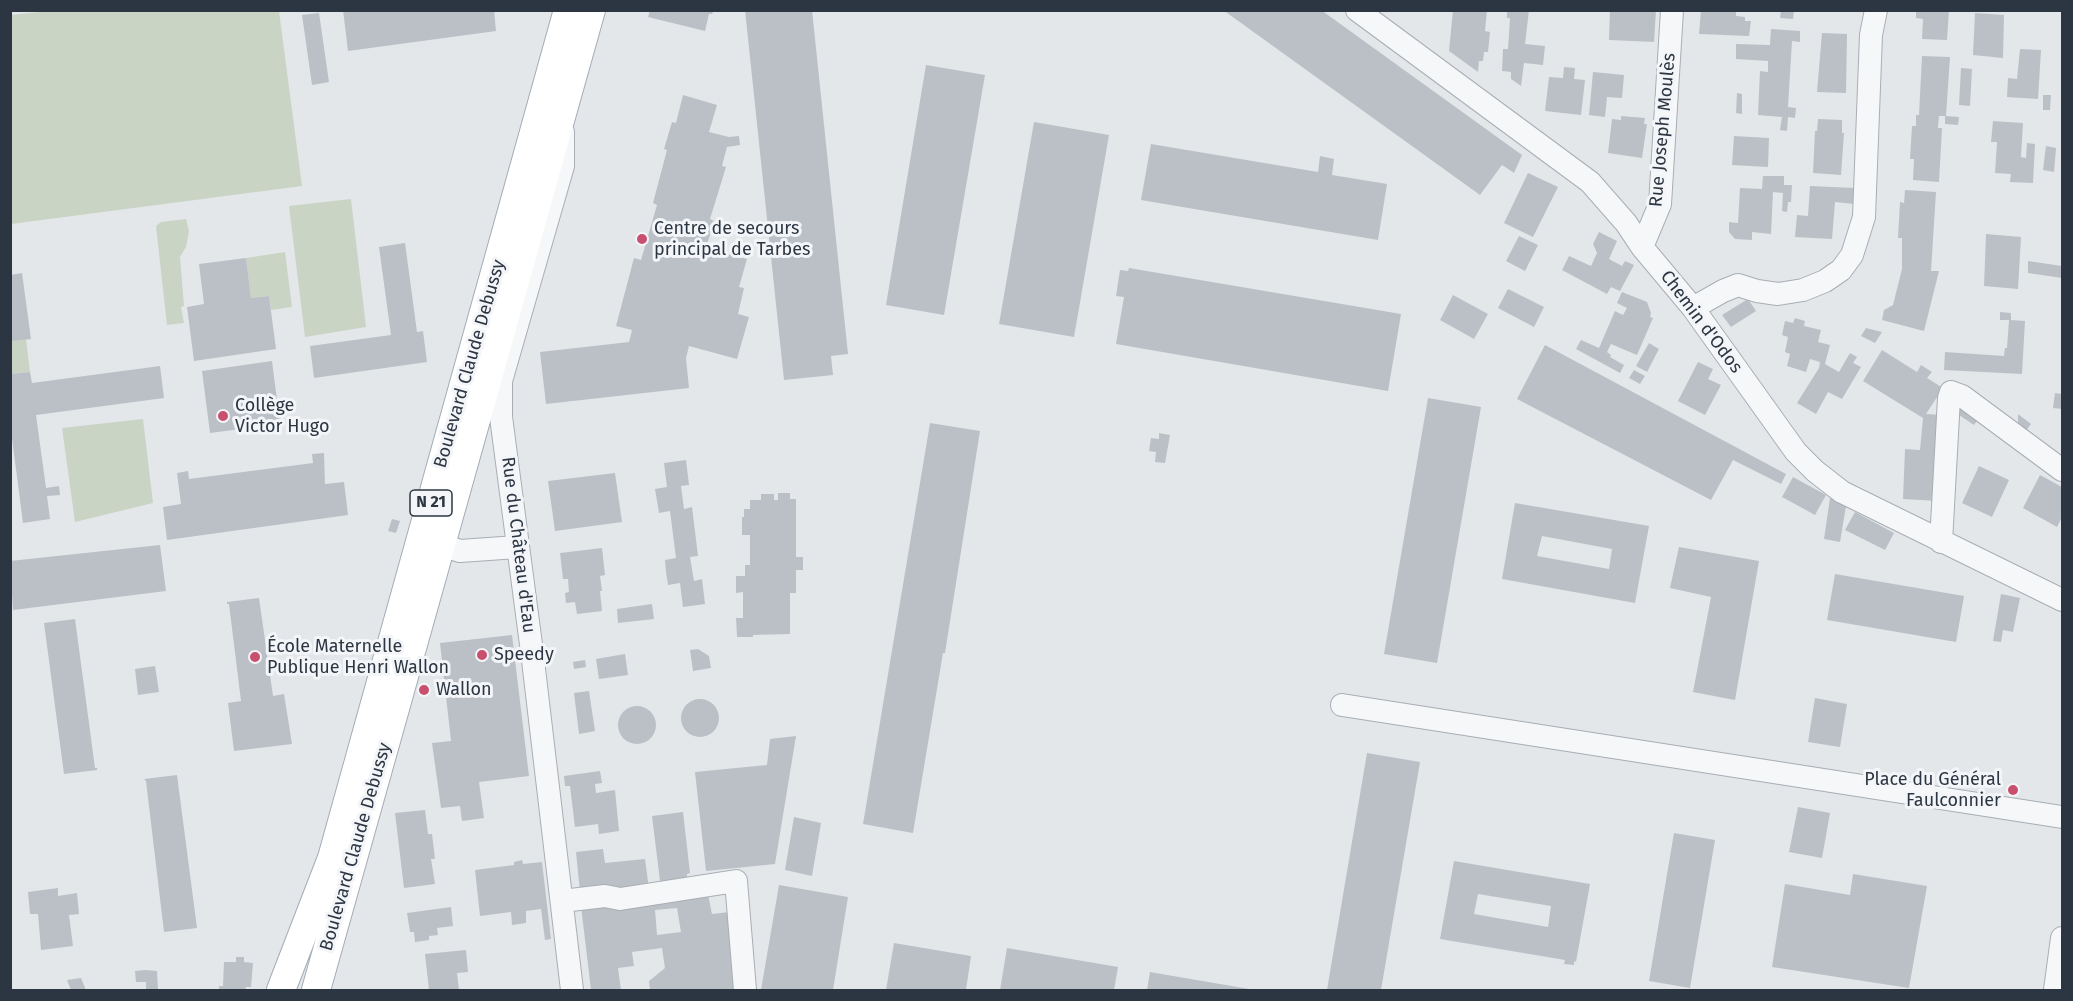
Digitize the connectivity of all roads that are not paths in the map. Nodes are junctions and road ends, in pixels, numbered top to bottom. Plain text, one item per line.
1 (568, 10) edge
2 (591, 10) edge
3 (1357, 10) edge
4 (1672, 10) edge
5 (1876, 10) edge
6 (564, 106) junction
7 (1642, 247) junction
8 (1693, 308) junction
9 (2062, 470) edge
10 (1941, 542) junction
11 (441, 545) junction
12 (517, 547) junction
13 (2062, 600) edge
14 (1342, 705) dead end
15 (2062, 817) edge
16 (562, 901) junction
17 (2062, 938) edge
18 (281, 990) edge
19 (316, 990) edge
20 (572, 990) edge
21 (745, 990) edge
22 (2055, 990) edge

1 - 18 main road, Boulevard Claude Debussy / N 21
2 - 6 main road, Boulevard Claude Debussy / N 21
3 - 7 street, Chemin d'Odos
4 - 7 street, Rue Joseph Moulès
5 - 8 street
6 - 11 main road, Boulevard Claude Debussy / N 21
6 - 12 street, Rue du Château d'Eau
7 - 8 street, Chemin d'Odos
8 - 10 street, Chemin d'Odos
9 - 10 street
10 - 13 street, Chemin d'Odos
11 - 12 street
11 - 19 main road, Boulevard Claude Debussy / N 21
12 - 16 street, Rue du Château d'Eau
14 - 15 street
16 - 20 street, Rue du Château d'Eau
16 - 21 street
17 - 22 street

